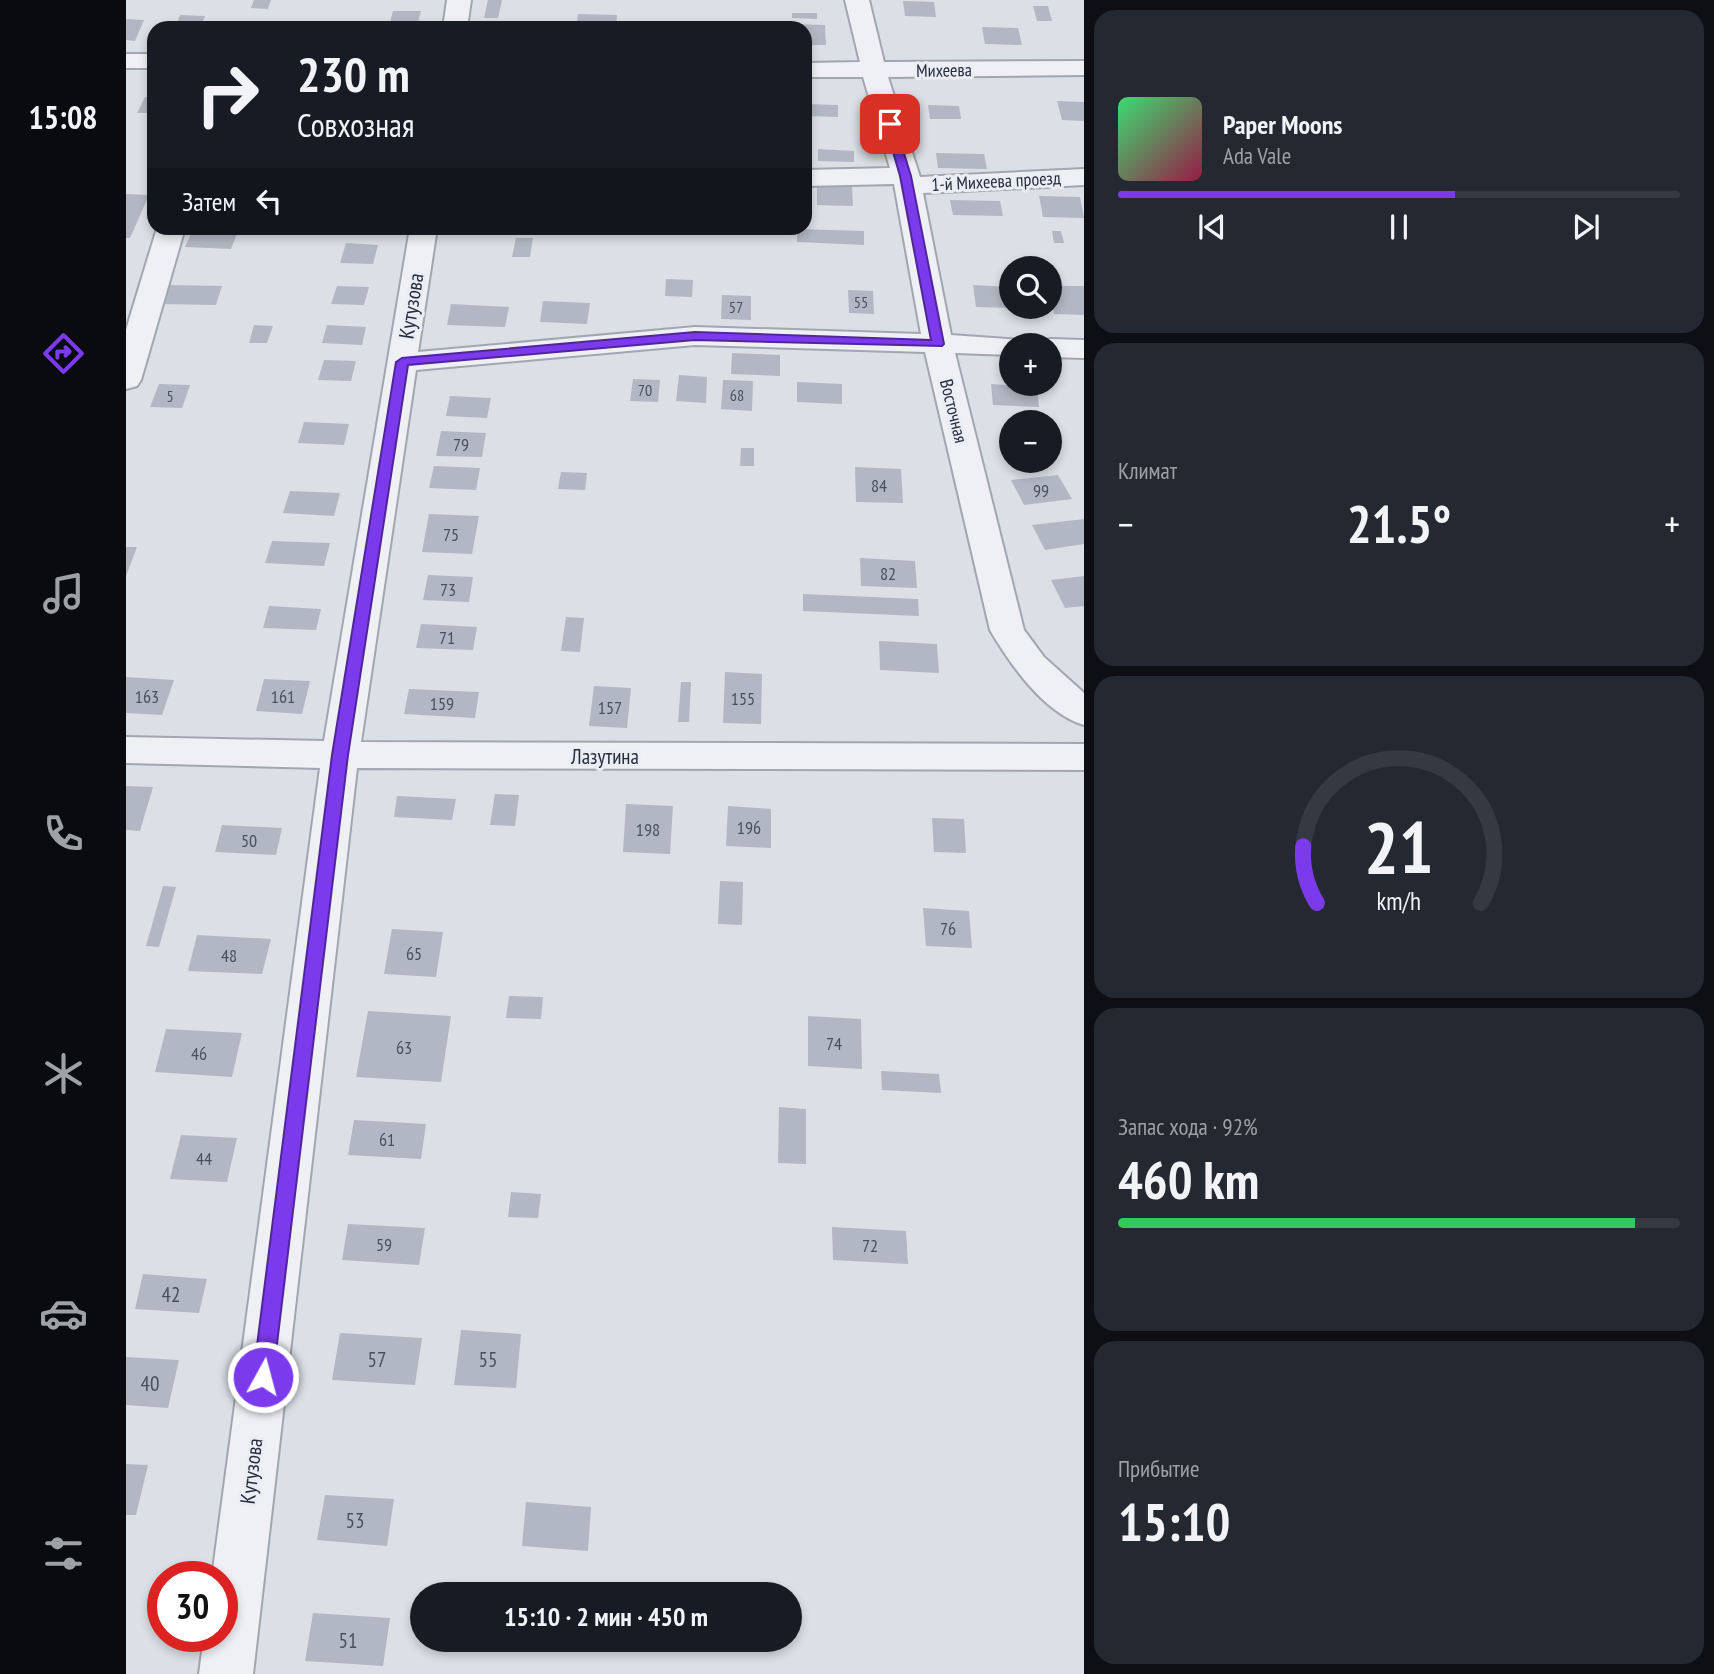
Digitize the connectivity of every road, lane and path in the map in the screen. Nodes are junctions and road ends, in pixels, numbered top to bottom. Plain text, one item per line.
1 (459, 0) edge
2 (857, 0) edge
3 (456, 21) edge
4 (126, 61) edge
5 (147, 61) edge
6 (1084, 68) edge
7 (812, 70) edge
8 (874, 71) junction
9 (1084, 177) edge
10 (812, 178) edge
11 (907, 181) junction
12 (169, 235) edge
13 (422, 235) edge
14 (938, 344) junction
15 (999, 346) edge
16 (1062, 348) edge
17 (1084, 349) edge
18 (402, 362) junction
19 (126, 380) edge
20 (1084, 712) edge
21 (126, 750) edge
22 (340, 755) junction
23 (1084, 757) edge
24 (226, 1674) edge

1 - 3 street
2 - 8 street, Восточная
4 - 5 street
6 - 8 street, Михеева
7 - 8 street, Михеева
8 - 11 street, Восточная
9 - 11 street, 1-й Михеева проезд
10 - 11 street, 1-й Михеева проезд
11 - 14 street, Восточная
12 - 19 street
13 - 18 street, Кутузова
14 - 15 street
14 - 18 street
14 - 20 street, Восточная
16 - 17 street
18 - 22 street, Кутузова
21 - 22 street, Лазутина
22 - 23 street, Лазутина
22 - 24 street, Кутузова

